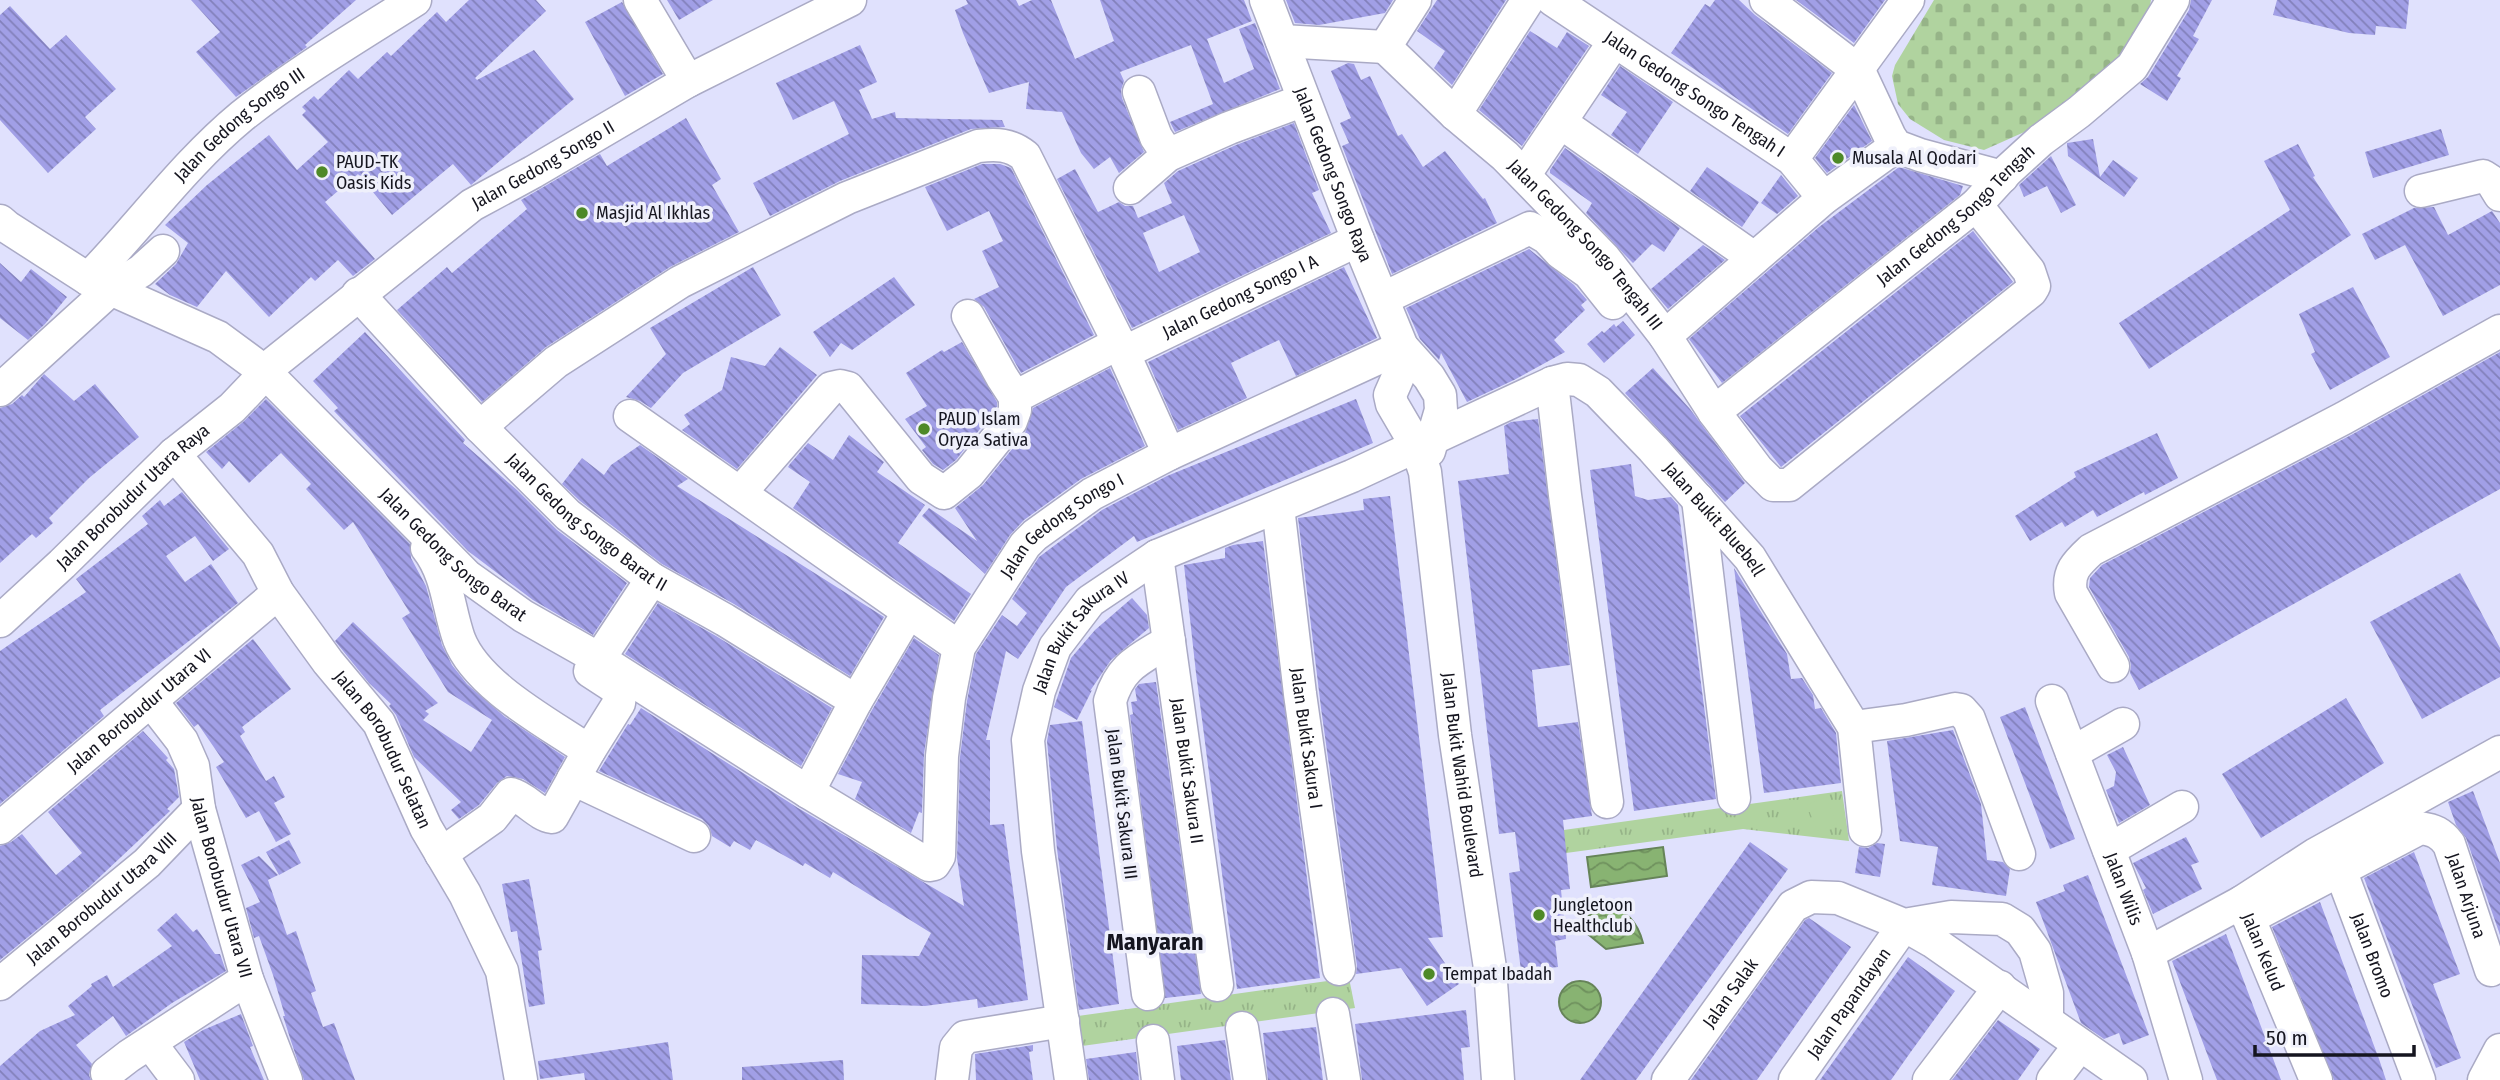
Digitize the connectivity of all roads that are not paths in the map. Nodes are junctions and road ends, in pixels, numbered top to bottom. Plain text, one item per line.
1 (415, 0) edge
2 (640, 0) edge
3 (850, 0) edge
4 (1266, 0) edge
5 (1415, 0) edge
6 (1528, 0) edge
7 (1553, 0) edge
8 (1766, 0) edge
9 (1908, 0) edge
10 (2173, 0) edge
11 (1282, 41) junction
12 (1614, 42) junction
13 (1385, 47) junction
14 (1858, 71) junction
15 (688, 81) junction
16 (1139, 92) dead end
17 (1304, 100) junction
18 (1455, 114) junction
19 (1560, 122) junction
20 (1896, 146) junction
21 (1168, 155) junction
22 (1792, 159) junction
23 (1525, 174) junction
24 (2002, 177) junction
25 (1130, 188) dead end
26 (2421, 191) dead end
27 (2500, 195) edge
28 (1824, 198) junction
29 (1976, 205) junction
30 (2, 229) edge
31 (1358, 240) junction
32 (163, 251) dead end
33 (1754, 258) junction
34 (99, 284) junction
35 (358, 294) junction
36 (1384, 298) junction
37 (968, 316) dead end
38 (2500, 331) edge
39 (1670, 344) junction
40 (1402, 347) junction
41 (1121, 348) junction
42 (264, 371) junction
43 (1552, 383) junction
44 (0, 390) edge
45 (1015, 397) junction
46 (1714, 412) junction
47 (630, 416) dead end
48 (480, 427) junction
49 (1424, 452) junction
50 (174, 454) junction
51 (1169, 454) junction
52 (354, 460) junction
53 (740, 493) junction
54 (1698, 499) junction
55 (1278, 507) junction
56 (1157, 556) junction
57 (652, 579) junction
58 (278, 593) junction
59 (908, 613) junction
60 (0, 621) edge
61 (1169, 641) junction
62 (565, 642) junction
63 (959, 647) junction
64 (599, 659) junction
65 (2113, 666) dead end
66 (151, 701) junction
67 (856, 701) junction
68 (2052, 701) dead end
69 (2123, 724) dead end
70 (1854, 727) junction
71 (589, 751) junction
72 (2072, 752) junction
73 (2500, 752) edge
74 (573, 779) junction
75 (808, 792) junction
76 (1734, 798) dead end
77 (1607, 802) dead end
78 (2182, 807) dead end
79 (199, 809) junction
80 (0, 828) edge
81 (1865, 830) dead end
82 (694, 836) dead end
83 (2109, 850) junction
84 (441, 854) junction
85 (2020, 854) dead end
86 (929, 866) joint
87 (2341, 872) junction
88 (2246, 910) junction
89 (1904, 925) junction
90 (2148, 953) junction
91 (1339, 968) dead end
92 (2491, 971) dead end
93 (247, 979) junction
94 (0, 985) edge
95 (1217, 985) dead end
96 (2000, 987) junction
97 (1148, 994) dead end
98 (1333, 1014) dead end
99 (1063, 1021) junction
100 (2047, 1021) junction
101 (1242, 1028) dead end
102 (1153, 1041) dead end
103 (150, 1043) junction
104 (2080, 1045) junction
105 (2500, 1050) edge
106 (107, 1073) dead end
107 (178, 1080) edge
108 (286, 1080) edge
109 (521, 1080) edge
110 (952, 1080) edge
111 (1071, 1080) edge
112 (1158, 1080) edge
113 (1250, 1080) edge
114 (1344, 1080) edge
115 (1498, 1080) edge
116 (1668, 1080) edge
117 (1795, 1080) edge
118 (1929, 1080) edge
119 (2053, 1080) edge
120 (2131, 1080) edge
121 (2186, 1080) edge
122 (2316, 1080) edge
123 (2419, 1080) edge
124 (2484, 1080) edge

1 - 34 street, Jalan Gedong Songo III
2 - 15 street
3 - 15 street, Jalan Gedong Songo II
4 - 11 street, Jalan Gedong Songo Raya
5 - 13 street
6 - 18 street
7 - 12 street, Jalan Gedong Songo Tengah I
8 - 14 street
9 - 14 street
10 - 24 street, Jalan Gedong Songo Tengah
11 - 13 street
11 - 17 street, Jalan Gedong Songo Raya
12 - 19 street
12 - 22 street, Jalan Gedong Songo Tengah I
13 - 18 street, Jalan Gedong Songo Tengah III
14 - 20 street
14 - 22 street
15 - 35 street, Jalan Gedong Songo II
16 - 21 street
17 - 21 street
17 - 31 street, Jalan Gedong Songo Raya
18 - 23 street, Jalan Gedong Songo Tengah III
19 - 23 street
19 - 33 street
20 - 24 street
20 - 28 street
21 - 25 street
22 - 28 street, Jalan Gedong Songo Tengah I
23 - 39 street, Jalan Gedong Songo Tengah III
24 - 29 street, Jalan Gedong Songo Tengah
26 - 27 street
28 - 33 street
29 - 46 street, Jalan Gedong Songo Tengah
29 - 46 street, Jalan Gedong Songo Tengah III
30 - 34 street, Jalan Gedong Songo Barat
31 - 36 street, Jalan Gedong Songo Raya
31 - 41 street, Jalan Gedong Songo I A
32 - 34 street
33 - 39 street
34 - 42 street, Jalan Gedong Songo Barat
34 - 44 street
35 - 42 street, Jalan Gedong Songo II
35 - 48 street, Jalan Gedong Songo Barat II
36 - 39 street
36 - 40 street, Jalan Gedong Songo Raya
37 - 45 street
38 - 65 street
39 - 46 street, Jalan Gedong Songo Tengah III
40 - 49 street
40 - 49 street
40 - 51 street, Jalan Gedong Songo I
41 - 45 street, Jalan Gedong Songo I A
41 - 48 street
41 - 51 street
42 - 50 street, Jalan Borobudur Utara Raya
42 - 52 street, Jalan Gedong Songo Barat
43 - 49 street, Jalan Bukit Bluebell
43 - 54 street, Jalan Bukit Bluebell
43 - 77 street
45 - 53 street
47 - 53 street
48 - 57 street, Jalan Gedong Songo Barat II
49 - 55 street, Jalan Bukit Sakura IV
49 - 115 street, Jalan Bukit Wahid Boulevard
50 - 58 street, Jalan Borobudur Selatan
50 - 60 street, Jalan Borobudur Utara Raya
51 - 63 street, Jalan Gedong Songo I
52 - 62 street, Jalan Gedong Songo Barat
52 - 71 street
53 - 59 street
54 - 70 street, Jalan Bukit Bluebell
54 - 76 street
55 - 56 street, Jalan Bukit Sakura IV
55 - 91 street, Jalan Bukit Sakura I
56 - 61 street, Jalan Bukit Sakura II
56 - 99 street, Jalan Bukit Sakura IV
57 - 64 street
57 - 67 street, Jalan Gedong Songo Barat II
58 - 66 street, Jalan Borobudur Utara VI
58 - 84 street, Jalan Borobudur Selatan
59 - 63 street
59 - 67 street
61 - 95 street, Jalan Bukit Sakura II
61 - 97 street, Jalan Bukit Sakura III
62 - 64 street, Jalan Gedong Songo Barat
62 - 71 street
63 - 86 street, Jalan Gedong Songo I
64 - 75 street, Jalan Gedong Songo Barat
66 - 79 street, Jalan Borobudur Utara VII
66 - 80 street, Jalan Borobudur Utara VI
67 - 75 street
68 - 72 street, Jalan Wilis
69 - 72 street
70 - 81 street, Jalan Bukit Bluebell
70 - 85 street
71 - 74 street
72 - 83 street, Jalan Wilis
73 - 88 street
74 - 82 street
74 - 84 street
75 - 86 street, Jalan Gedong Songo Barat
78 - 83 street
79 - 93 street, Jalan Borobudur Utara VII
79 - 94 street, Jalan Borobudur Utara VIII
83 - 90 street, Jalan Wilis
84 - 109 street, Jalan Borobudur Selatan
87 - 88 street
87 - 92 street, Jalan Arjuna
87 - 123 street, Jalan Bromo
88 - 90 street
88 - 122 street, Jalan Kelud
89 - 96 street
89 - 100 street
89 - 116 street, Jalan Salak
89 - 117 street, Jalan Papandayan
90 - 121 street, Jalan Wilis
93 - 103 street
93 - 108 street, Jalan Borobudur Utara VII
96 - 100 street
96 - 118 street
98 - 114 street
99 - 110 street
99 - 111 street, Jalan Bukit Sakura IV
100 - 104 street
101 - 113 street
102 - 112 street
103 - 106 street
103 - 107 street
104 - 119 street
104 - 120 street
105 - 124 street

